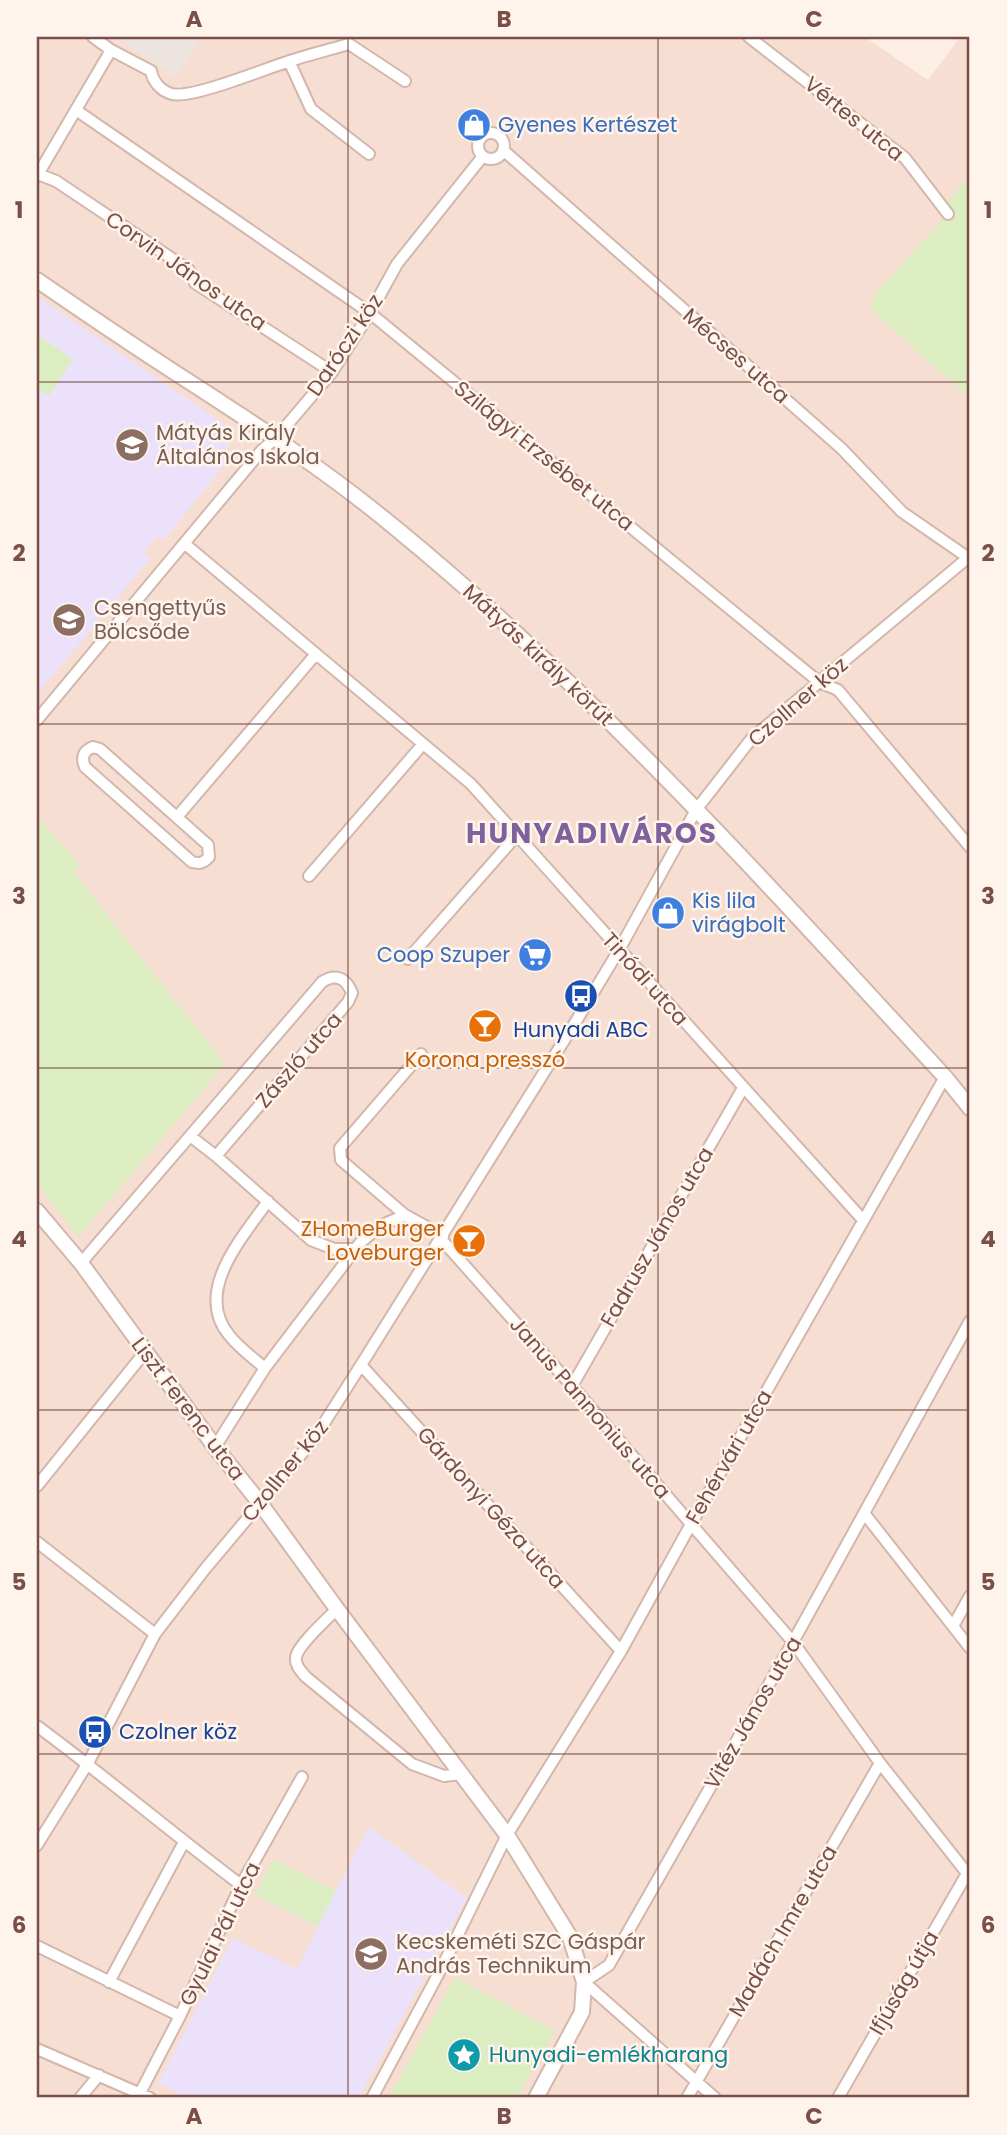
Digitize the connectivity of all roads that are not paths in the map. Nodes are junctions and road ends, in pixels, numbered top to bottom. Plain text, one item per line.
1 (93, 37) edge
2 (749, 37) edge
3 (351, 40) edge
4 (111, 50) junction
5 (289, 61) junction
6 (405, 81) dead end
7 (76, 110) junction
8 (503, 150) junction
9 (369, 154) dead end
10 (483, 156) junction
11 (37, 175) edge
12 (948, 214) dead end
13 (37, 280) edge
14 (370, 313) junction
15 (332, 372) junction
16 (276, 438) junction
17 (185, 544) junction
18 (970, 558) edge
19 (316, 653) junction
20 (819, 682) junction
21 (37, 720) edge
22 (422, 744) junction
23 (696, 810) junction
24 (177, 817) junction
25 (517, 835) junction
26 (970, 847) edge
27 (309, 876) dead end
28 (619, 950) junction
29 (408, 959) dead end
30 (421, 1054) dead end
31 (945, 1077) junction
32 (743, 1088) junction
33 (970, 1108) edge
34 (190, 1136) junction
35 (216, 1156) junction
36 (268, 1201) junction
37 (37, 1212) edge
38 (405, 1215) junction
39 (863, 1220) junction
40 (442, 1237) junction
41 (357, 1249) junction
42 (81, 1263) junction
43 (970, 1321) edge
44 (145, 1352) junction
45 (361, 1366) junction
46 (265, 1368) junction
47 (572, 1386) junction
48 (215, 1447) junction
49 (37, 1486) edge
50 (260, 1503) junction
51 (864, 1513) junction
52 (691, 1524) junction
53 (37, 1542) edge
54 (970, 1596) edge
55 (337, 1609) junction
56 (953, 1626) junction
57 (155, 1634) junction
58 (793, 1642) junction
59 (970, 1648) edge
60 (621, 1651) junction
61 (37, 1726) edge
62 (88, 1763) junction
63 (880, 1763) junction
64 (461, 1774) junction
65 (302, 1777) dead end
66 (507, 1835) junction
67 (184, 1842) junction
68 (37, 1845) edge
69 (969, 1872) edge
70 (241, 1885) junction
71 (37, 1946) edge
72 (109, 1982) junction
73 (584, 1982) junction
74 (180, 2016) junction
75 (37, 2049) edge
76 (99, 2075) junction
77 (696, 2081) junction
78 (145, 2096) edge
79 (80, 2098) edge
80 (372, 2098) edge
81 (536, 2098) edge
82 (687, 2098) edge
83 (715, 2098) edge
84 (838, 2098) edge

1 - 4 street
2 - 12 street, Vértes utca
3 - 5 street
3 - 6 street
4 - 5 street
4 - 7 street
5 - 9 street
7 - 11 street
7 - 14 street, Szilágyi Erzsébet utca
8 - 10 street
8 - 10 street, Mécses utca
8 - 18 street, Mécses utca
10 - 14 street, Daróczi köz
11 - 15 street, Corvin János utca
13 - 16 street, Mátyás király körút
14 - 15 street, Daróczi köz
14 - 20 street, Szilágyi Erzsébet utca
15 - 16 street, Daróczi köz
16 - 17 street, Daróczi köz
16 - 23 street, Mátyás király körút
17 - 19 street, Tinódi utca
17 - 21 street, Daróczi köz
18 - 20 street, Czollner köz
19 - 22 street, Tinódi utca
19 - 24 street
20 - 23 street, Czollner köz
20 - 26 street, Szilágyi Erzsébet utca
22 - 25 street, Tinódi utca
22 - 27 street
23 - 28 street, Czollner köz
23 - 31 street, Mátyás király körút
24 - 24 street
25 - 28 street, Tinódi utca
25 - 29 street
28 - 32 street, Tinódi utca
28 - 40 street, Czollner köz
30 - 38 street
31 - 33 street, Mátyás király körút
31 - 39 street, Fehérvári utca
32 - 39 street, Tinódi utca
32 - 47 street, Fadrusz János utca
34 - 35 street
34 - 35 street, Zászló utca
34 - 42 street, Zászló utca
35 - 36 street
36 - 41 street
36 - 46 street
37 - 42 street, Liszt Ferenc utca
38 - 40 street
38 - 41 street
39 - 52 street, Fehérvári utca
40 - 45 street, Czollner köz
40 - 47 street, Janus Pannonius utca
41 - 46 street
42 - 44 street, Liszt Ferenc utca
43 - 51 street, Vitéz János utca
44 - 48 street, Liszt Ferenc utca
44 - 49 street
45 - 50 street, Czollner köz
45 - 60 street, Gárdonyi Géza utca
46 - 48 street
47 - 52 street, Janus Pannonius utca
48 - 50 street, Liszt Ferenc utca
50 - 55 street, Liszt Ferenc utca
50 - 57 street, Czollner köz
51 - 56 street
51 - 58 street, Vitéz János utca
52 - 58 street, Janus Pannonius utca
52 - 60 street, Fehérvári utca
53 - 57 street
54 - 56 street
55 - 64 street, Liszt Ferenc utca
55 - 64 street
56 - 59 street
57 - 62 street, Czollner köz
58 - 63 street, Janus Pannonius utca
58 - 73 street, Vitéz János utca
60 - 66 street, Fehérvári utca
61 - 62 street
62 - 67 street
62 - 68 street, Czollner köz
63 - 69 street, Janus Pannonius utca
63 - 77 street, Madách Imre utca
64 - 66 street, Liszt Ferenc utca
65 - 70 street, Gyulai Pál utca
66 - 73 street, Liszt Ferenc utca
66 - 80 street, Fehérvári utca
67 - 70 street
67 - 72 street
69 - 84 street, Ifjúság útja
70 - 74 street, Gyulai Pál utca
71 - 72 street
72 - 74 street
73 - 77 street
73 - 81 street
74 - 78 street, Gyulai Pál utca
75 - 76 street
76 - 78 street
76 - 79 street
77 - 82 street, Madách Imre utca
77 - 83 street

